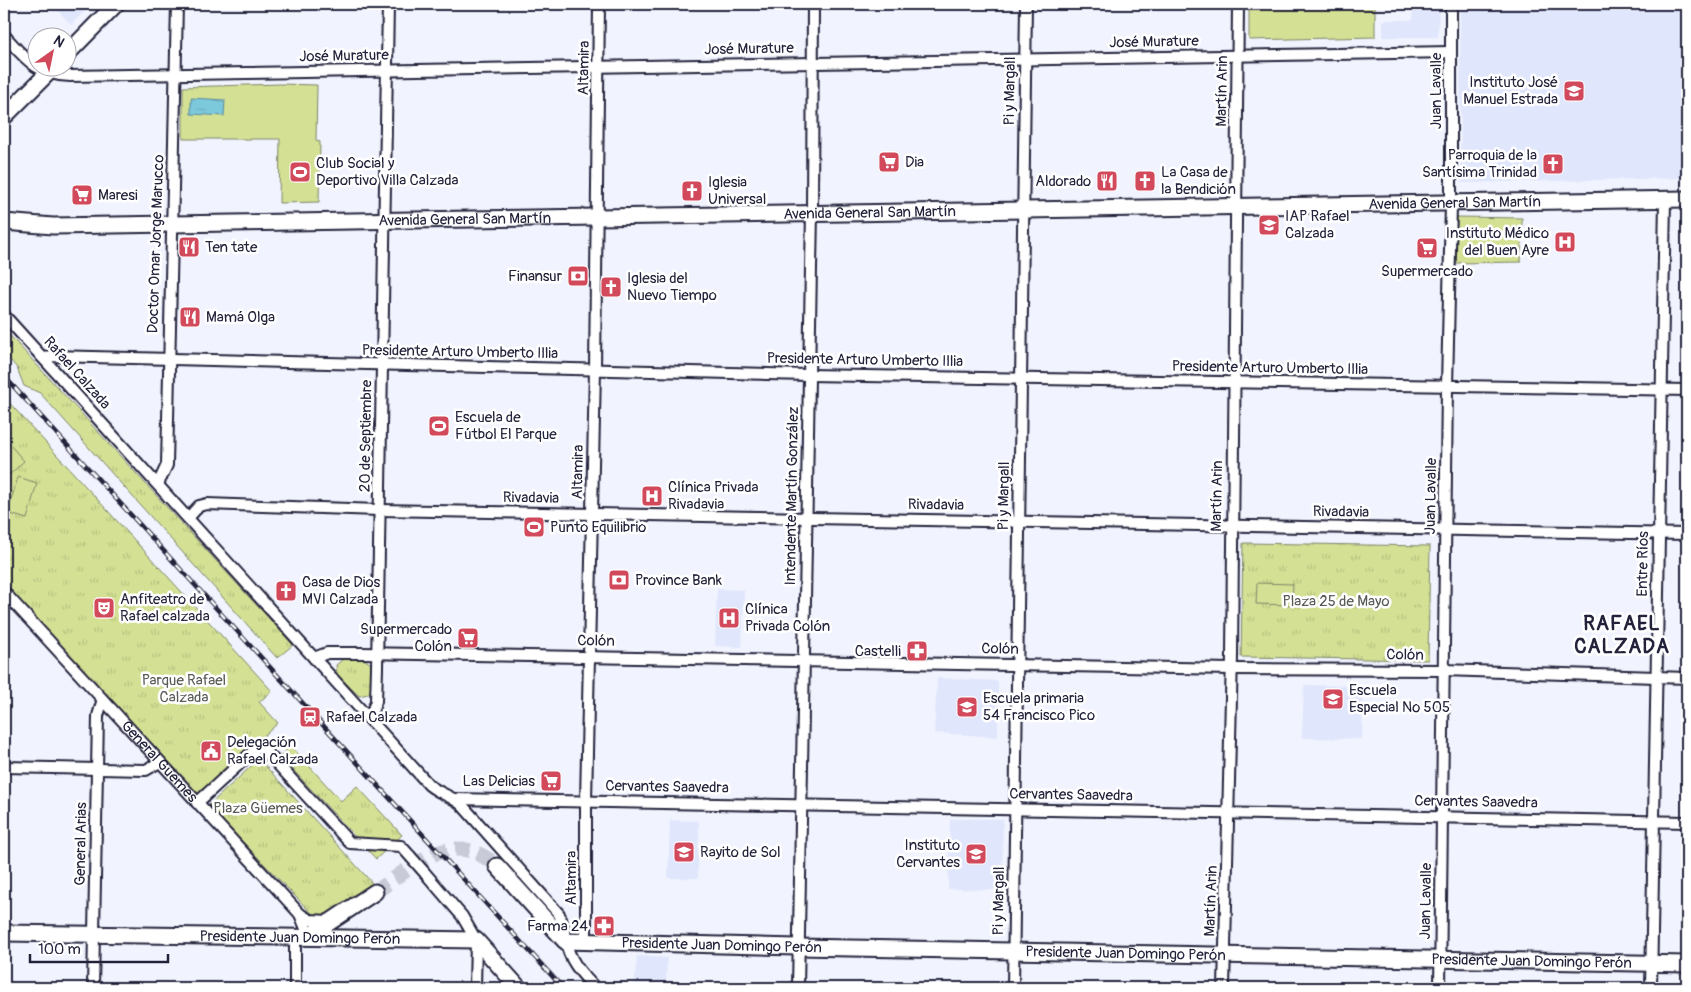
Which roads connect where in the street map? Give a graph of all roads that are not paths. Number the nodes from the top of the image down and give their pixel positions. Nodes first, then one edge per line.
1 (116, 4) edge
2 (177, 4) edge
3 (388, 4) edge
4 (599, 4) edge
5 (813, 4) edge
6 (1026, 4) edge
7 (1238, 4) edge
8 (1451, 4) edge
9 (4, 35) edge
10 (78, 43) edge
11 (1451, 52) junction
12 (1238, 55) junction
13 (1025, 60) junction
14 (28, 62) edge
15 (812, 63) junction
16 (598, 67) junction
17 (387, 70) junction
18 (176, 74) junction
19 (78, 76) edge
20 (42, 78) edge
21 (4, 117) edge
22 (1687, 199) edge
23 (1665, 200) junction
24 (1451, 204) junction
25 (1236, 206) junction
26 (1023, 209) junction
27 (812, 212) junction
28 (597, 217) junction
29 (384, 221) junction
30 (4, 222) edge
31 (173, 224) junction
32 (53, 226) junction
33 (4, 231) edge
34 (4, 315) edge
35 (42, 357) junction
36 (168, 360) junction
37 (382, 365) junction
38 (595, 370) junction
39 (808, 375) junction
40 (1021, 377) junction
41 (1234, 383) junction
42 (1447, 387) junction
43 (1661, 390) junction
44 (1687, 390) edge
45 (158, 484) junction
46 (379, 510) junction
47 (592, 514) junction
48 (189, 518) junction
49 (807, 518) junction
50 (1019, 522) junction
51 (1232, 525) junction
52 (1446, 529) junction
53 (1659, 534) junction
54 (1687, 534) edge
55 (5, 596) edge
56 (378, 653) junction
57 (589, 656) junction
58 (314, 658) junction
59 (805, 660) junction
60 (1018, 664) junction
61 (1232, 669) junction
62 (1444, 670) junction
63 (1657, 677) junction
64 (1687, 678) edge
65 (102, 702) junction
66 (370, 718) junction
67 (158, 763) junction
68 (4, 767) edge
69 (97, 769) junction
70 (455, 799) junction
71 (586, 801) junction
72 (197, 803) junction
73 (800, 805) junction
74 (1016, 809) junction
75 (1229, 813) junction
76 (1442, 816) junction
77 (1654, 821) junction
78 (1687, 822) edge
79 (497, 866) tunnel mouth
80 (375, 892) tunnel mouth
81 (300, 914) junction
82 (331, 921) junction
83 (4, 933) edge
84 (94, 934) junction
85 (302, 936) junction
86 (476, 940) junction
87 (566, 941) junction
88 (586, 942) junction
89 (798, 947) junction
90 (1013, 952) junction
91 (1225, 955) junction
92 (1440, 958) junction
93 (1652, 963) junction
94 (1687, 964) edge
95 (93, 988) edge
96 (294, 988) edge
97 (476, 988) edge
98 (519, 988) edge
99 (595, 988) edge
100 (798, 988) edge
101 (1013, 988) edge
102 (1224, 988) edge
103 (1440, 988) edge
104 (1651, 988) edge

1 - 10 main road
2 - 18 street, Doctor Omar Jorge Marucco
3 - 17 street, 20 de Septiembre
4 - 16 street, Altamira
5 - 15 street, Intendente Martín González
6 - 13 street, Pi y Margall
7 - 12 street, Martín Arin
8 - 11 street, Juan Lavalle
9 - 14 street
11 - 12 street, José Murature
11 - 24 street, Juan Lavalle
12 - 13 street, José Murature
12 - 25 street, Martín Arin
13 - 15 street, José Murature
13 - 26 street, Pi y Margall
15 - 16 street, José Murature
15 - 27 street, Intendente Martín González
16 - 17 street, José Murature
16 - 28 street, Altamira
17 - 18 street, José Murature
17 - 29 street, 20 de Septiembre
18 - 19 street, José Murature
18 - 31 street, Doctor Omar Jorge Marucco
20 - 21 main road
22 - 23 main road, Avenida General San Martín
23 - 24 main road, Avenida General San Martín
23 - 43 street, Entre Ríos
24 - 25 main road, Avenida General San Martín
24 - 42 street, Juan Lavalle
25 - 26 main road, Avenida General San Martín
25 - 41 street, Martín Arin
26 - 27 main road, Avenida General San Martín
26 - 40 street, Pi y Margall
27 - 28 main road, Avenida General San Martín
27 - 39 street, Intendente Martín González
28 - 29 main road, Avenida General San Martín
28 - 38 street, Altamira
29 - 31 main road, Avenida General San Martín
29 - 37 street, 20 de Septiembre
30 - 32 main road, Avenida General San Martín
31 - 32 main road, Avenida General San Martín
31 - 36 street, Doctor Omar Jorge Marucco
32 - 33 main road, Avenida General San Martín
34 - 35 street, Rafael Calzada
35 - 36 street, Presidente Arturo Umberto Illia
35 - 45 street, Rafael Calzada
36 - 37 street, Presidente Arturo Umberto Illia
36 - 45 street, Doctor Omar Jorge Marucco
37 - 38 street, Presidente Arturo Umberto Illia
37 - 46 street, 20 de Septiembre
38 - 39 street, Presidente Arturo Umberto Illia
38 - 47 street, Altamira
39 - 40 street, Presidente Arturo Umberto Illia
39 - 49 street, Intendente Martín González
40 - 41 street, Presidente Arturo Umberto Illia
40 - 50 street, Pi y Margall
41 - 42 street, Presidente Arturo Umberto Illia
41 - 51 street, Martín Arin
42 - 43 street, Presidente Arturo Umberto Illia
42 - 52 street, Juan Lavalle
43 - 44 street, Presidente Arturo Umberto Illia
43 - 53 street, Entre Ríos
45 - 48 street, Rafael Calzada
46 - 47 street, Rivadavia
46 - 48 street, Rivadavia
46 - 56 street, 20 de Septiembre
47 - 49 street, Rivadavia
47 - 57 street, Altamira
48 - 58 street, Rafael Calzada
49 - 50 street, Rivadavia
49 - 59 street, Intendente Martín González
50 - 51 street, Rivadavia
50 - 60 street, Pi y Margall
51 - 52 street, Rivadavia
51 - 61 street, Martín Arin
52 - 53 street, Rivadavia
52 - 62 street, Juan Lavalle
53 - 54 street, Rivadavia
53 - 63 street, Entre Ríos
55 - 65 street, General Güemes
56 - 57 street, Colón
56 - 58 street, Colón
56 - 66 street, 20 de Septiembre
57 - 59 street, Colón
57 - 71 street, Altamira
58 - 66 street, Rafael Calzada
59 - 60 street, Colón
59 - 73 street, Intendente Martín González
60 - 61 street, Colón
60 - 74 street, Pi y Margall
61 - 62 street, Colón
61 - 75 street, Martín Arin
62 - 63 street, Colón
62 - 76 street, Juan Lavalle
63 - 64 street, Colón
63 - 77 street, Entre Ríos
65 - 67 street, General Güemes
65 - 69 street, General Arias
66 - 70 street, Rafael Calzada
67 - 69 street
67 - 72 street, General Güemes
68 - 69 street
69 - 84 street, General Arias
70 - 71 street, Cervantes Saavedra
70 - 87 street, Rafael Calzada
71 - 73 street, Cervantes Saavedra
71 - 88 street, Altamira
72 - 81 street, General Güemes
72 - 86 street, bridge
73 - 74 street, Cervantes Saavedra
73 - 89 street, Intendente Martín González
74 - 75 street, Cervantes Saavedra
74 - 90 street, Pi y Margall
75 - 76 street, Cervantes Saavedra
75 - 91 street, Martín Arin
76 - 77 street, Cervantes Saavedra
76 - 92 street, Juan Lavalle
77 - 78 street, Cervantes Saavedra
77 - 93 street, Entre Ríos
79 - 87 main road
80 - 82 main road
81 - 82 street
81 - 85 street, General Güemes
82 - 85 main road
83 - 84 main road, Presidente Juan Domingo Perón
84 - 85 main road, Presidente Juan Domingo Perón
84 - 95 street, General Arias
85 - 86 main road, Presidente Juan Domingo Perón
85 - 96 street
86 - 97 street
86 - 98 main road
87 - 88 main road, Presidente Juan Domingo Perón
87 - 99 street, Rafael Calzada
88 - 89 main road, Presidente Juan Domingo Perón
89 - 90 main road, Presidente Juan Domingo Perón
89 - 100 street, Intendente Martín González
90 - 91 main road, Presidente Juan Domingo Perón
90 - 101 street, Pi y Margall
91 - 92 main road, Presidente Juan Domingo Perón
91 - 102 street, Martín Arin
92 - 93 main road, Presidente Juan Domingo Perón
92 - 103 street, Juan Lavalle
93 - 94 main road, Presidente Juan Domingo Perón
93 - 104 street, Entre Ríos

